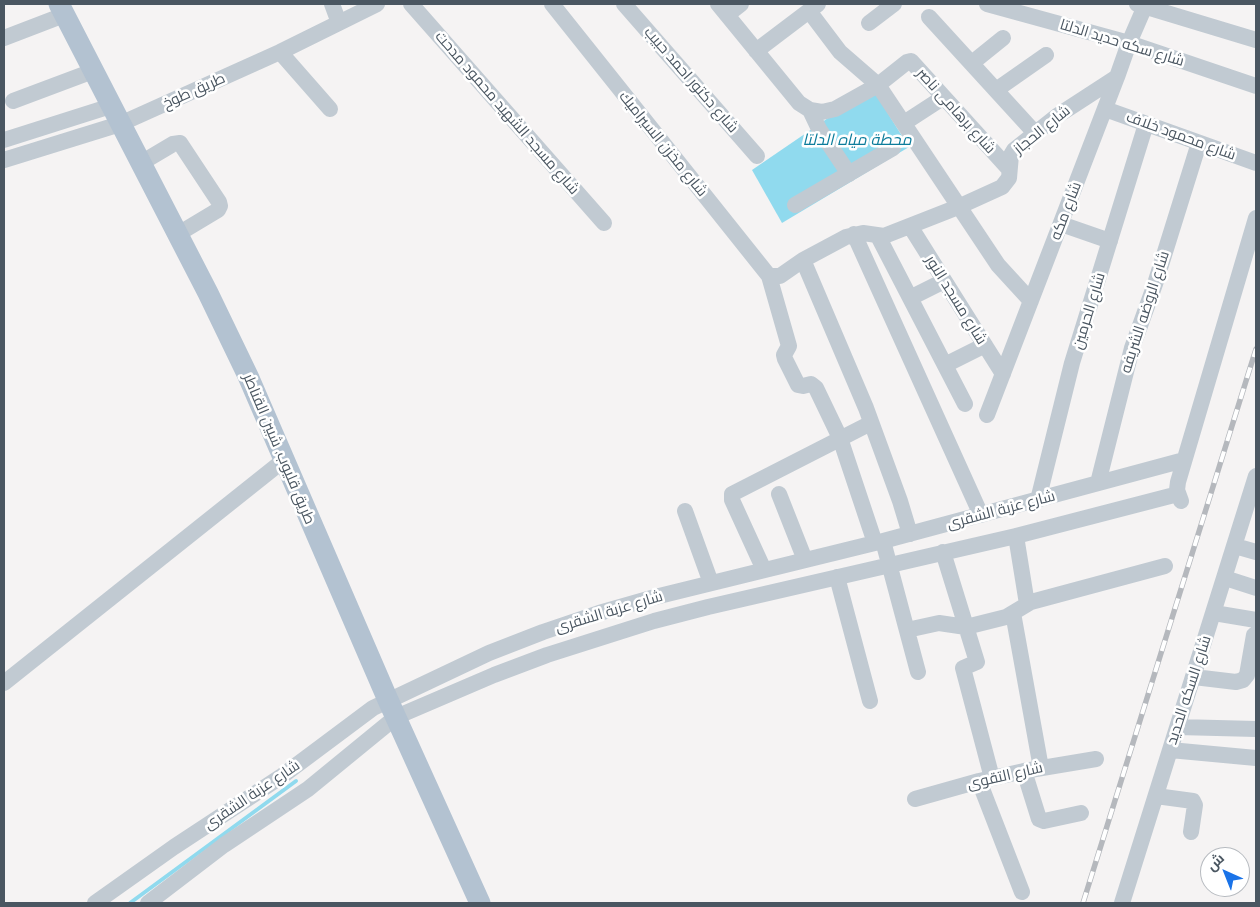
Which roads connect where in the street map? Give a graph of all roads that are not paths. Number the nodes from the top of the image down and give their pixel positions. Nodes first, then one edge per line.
1 (332, 4) edge
2 (377, 4) edge
3 (411, 4) edge
4 (552, 4) edge
5 (624, 4) edge
6 (741, 4) edge
7 (894, 4) edge
8 (987, 4) edge
9 (1178, 4) edge
10 (1141, 5) edge
11 (813, 7) edge
12 (62, 9) edge
13 (722, 9) edge
14 (929, 17) dead end
15 (1194, 21) junction
16 (339, 23) junction
17 (869, 23) dead end
18 (4, 38) edge
19 (1003, 38) dead end
20 (1256, 40) edge
21 (1129, 43) junction
22 (756, 51) junction
23 (280, 52) junction
24 (1046, 55) dead end
25 (972, 64) junction
26 (93, 70) junction
27 (1117, 77) junction
28 (878, 85) junction
29 (1256, 86) edge
30 (996, 90) junction
31 (944, 97) junction
32 (13, 101) dead end
33 (330, 109) dead end
34 (1105, 109) junction
35 (810, 110) junction
36 (116, 115) junction
37 (904, 123) junction
38 (1146, 124) junction
39 (1035, 132) junction
40 (4, 140) edge
41 (1199, 143) junction
42 (893, 148) dead end
43 (758, 156) dead end
44 (4, 160) edge
45 (141, 163) junction
46 (1256, 163) edge
47 (1009, 169) junction
48 (848, 174) junction
49 (795, 205) dead end
50 (958, 207) junction
51 (1256, 218) edge
52 (604, 223) dead end
53 (1061, 224) junction
54 (910, 226) junction
55 (178, 234) junction
56 (854, 234) junction
57 (878, 236) junction
58 (1110, 240) junction
59 (803, 260) junction
60 (774, 276) junction
61 (944, 281) junction
62 (910, 298) junction
63 (1031, 301) junction
64 (985, 345) junction
65 (945, 365) junction
66 (1003, 374) junction
67 (965, 404) dead end
68 (987, 416) dead end
69 (871, 422) junction
70 (840, 438) junction
71 (284, 460) junction
72 (1184, 460) junction
73 (1256, 476) edge
74 (1098, 483) junction
75 (779, 494) dead end
76 (1038, 500) junction
77 (685, 511) dead end
78 (1251, 514) edge
79 (981, 515) junction
80 (910, 534) junction
81 (1016, 536) junction
82 (879, 542) junction
83 (1235, 546) junction
84 (943, 552) junction
85 (1256, 552) edge
86 (805, 560) junction
87 (889, 565) junction
88 (1165, 566) dead end
89 (764, 570) junction
90 (837, 577) junction
91 (1225, 578) junction
92 (711, 583) junction
93 (1256, 588) edge
94 (1027, 604) junction
95 (1013, 613) junction
96 (1214, 613) junction
97 (966, 627) junction
98 (1255, 628) edge
99 (907, 630) junction
100 (918, 672) dead end
101 (1194, 676) junction
102 (4, 683) edge
103 (870, 701) dead end
104 (392, 708) junction
105 (1178, 727) junction
106 (1256, 729) edge
107 (1170, 750) junction
108 (1256, 758) edge
109 (1096, 759) dead end
110 (1040, 768) junction
111 (1024, 771) junction
112 (986, 779) junction
113 (1156, 796) junction
114 (914, 799) dead end
115 (1081, 813) dead end
116 (1191, 832) dead end
117 (1022, 892) dead end
118 (96, 903) edge
119 (148, 903) edge
120 (480, 903) edge
121 (1122, 903) edge

1 - 16 street
2 - 16 street, طريق طوخ
3 - 52 street, شارع مسجد الشهيد محمود مدحت
4 - 60 street, شارع مخزن السيراميك
5 - 43 street, شارع دكتور احمد حبيب
6 - 13 street
7 - 17 street
8 - 21 street, شارع سكه حديد الدلتا
9 - 15 street
10 - 15 street
10 - 21 street, شارع مكه
11 - 22 street
11 - 28 street
12 - 18 street
12 - 26 main road, طريق قليوب, شبين القناطر
13 - 22 street
14 - 25 street
15 - 20 street
16 - 23 street, طريق طوخ
19 - 25 street
21 - 27 street, شارع مكه
21 - 29 street, شارع سكه حديد الدلتا
22 - 35 street
23 - 33 street
23 - 36 street, طريق طوخ
24 - 30 street
25 - 30 street
26 - 32 street
26 - 36 main road, طريق قليوب, شبين القناطر
27 - 34 street, شارع مكه
27 - 39 street, شارع الحجاز
28 - 31 street, شارع برهامى ناصر
28 - 35 street
28 - 37 street
30 - 39 street
31 - 37 street
31 - 47 street, شارع برهامى ناصر
34 - 38 street, شارع محمود خلاف
34 - 53 street, شارع مكه
35 - 48 street
36 - 40 street, طريق طوخ
36 - 44 street, طريق طوخ
36 - 45 main road, طريق قليوب, شبين القناطر
37 - 50 street
38 - 41 street, شارع محمود خلاف
38 - 58 street, شارع الحرمين
39 - 47 street, شارع الحجاز
41 - 46 street, شارع محمود خلاف
41 - 74 street, شارع الروضه الشريفه
42 - 48 street
45 - 55 main road, طريق قليوب, شبين القناطر
45 - 55 street
47 - 50 street, شارع الحجاز
48 - 49 street
50 - 54 street
50 - 63 street
51 - 72 street
53 - 58 street
53 - 63 street, شارع مكه
54 - 57 street
54 - 61 street, شارع مسجد النور
55 - 71 main road, طريق قليوب, شبين القناطر
56 - 57 street
56 - 59 street
56 - 79 street
57 - 62 street
58 - 76 street, شارع الحرمين
59 - 60 street
59 - 69 street
60 - 70 street
61 - 62 street
61 - 64 street, شارع مسجد النور
62 - 65 street
63 - 66 street, شارع مكه
64 - 65 street
64 - 66 street, شارع مسجد النور
65 - 67 street
66 - 68 street, شارع مكه
69 - 70 street
69 - 80 street
70 - 82 street
70 - 89 street
71 - 102 street
71 - 104 main road, طريق قليوب, شبين القناطر
72 - 74 street, شارع عزبة الشقرى
72 - 81 street, شارع عزبة الشقرى
73 - 78 street, شارع السكه الحديد
74 - 76 street, شارع عزبة الشقرى
75 - 86 street
76 - 79 street, شارع عزبة الشقرى
77 - 92 street
78 - 83 street, شارع السكه الحديد
79 - 80 street, شارع عزبة الشقرى
80 - 82 street, شارع عزبة الشقرى
81 - 84 street, شارع عزبة الشقرى
81 - 94 street
82 - 86 street, شارع عزبة الشقرى
82 - 87 street
83 - 85 street
83 - 91 street, شارع السكه الحديد
84 - 87 street, شارع عزبة الشقرى
84 - 97 street
86 - 89 street, شارع عزبة الشقرى
87 - 90 street, شارع عزبة الشقرى
87 - 99 street
88 - 94 street
89 - 92 street, شارع عزبة الشقرى
90 - 103 street
90 - 104 street, شارع عزبة الشقرى
91 - 93 street
91 - 96 street, شارع السكه الحديد
92 - 104 street, شارع عزبة الشقرى
94 - 95 street
95 - 97 street
95 - 110 street
96 - 98 street
96 - 101 street, شارع السكه الحديد
97 - 99 street
97 - 112 street
98 - 101 street
99 - 100 street
101 - 105 street, شارع السكه الحديد
104 - 118 street, شارع عزبة الشقرى
104 - 119 street, شارع عزبة الشقرى
104 - 120 main road, طريق قليوب, شبين القناطر
105 - 106 street
105 - 107 street, شارع السكه الحديد
107 - 108 street
107 - 113 street, شارع السكه الحديد
109 - 110 street, شارع التقوى
110 - 111 street, شارع التقوى
111 - 112 street, شارع التقوى
111 - 115 street
112 - 114 street, شارع التقوى
112 - 117 street
113 - 116 street
113 - 121 street, شارع السكه الحديد

